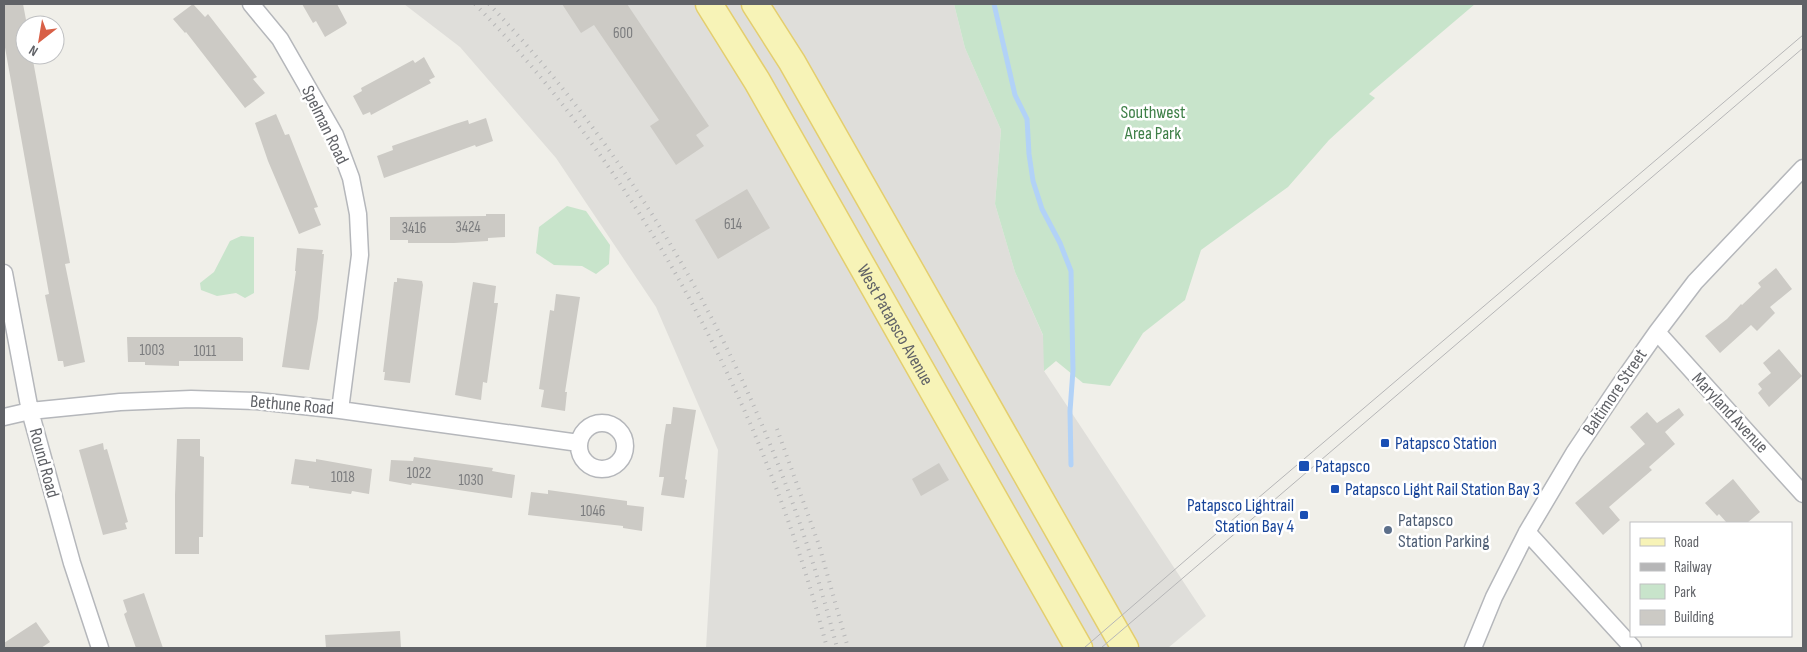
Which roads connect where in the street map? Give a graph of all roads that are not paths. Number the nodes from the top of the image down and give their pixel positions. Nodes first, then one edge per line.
1 (251, 4) edge
2 (709, 4) edge
3 (755, 4) edge
4 (1803, 168) edge
5 (4, 273) edge
6 (1657, 332) junction
7 (340, 410) junction
8 (30, 411) junction
9 (4, 417) edge
10 (578, 443) dead end
11 (1803, 494) edge
12 (1527, 532) junction
13 (100, 648) edge
14 (1079, 648) edge
15 (1125, 648) edge
16 (1473, 648) edge
17 (1633, 648) edge

1 - 7 street, Spelman Road
2 - 14 main road, West Patapsco Avenue
3 - 15 main road
4 - 6 street, Baltimore Street
5 - 8 street, Round Road
6 - 11 street, Maryland Avenue
6 - 12 street, Baltimore Street
7 - 8 street, Bethune Road
7 - 10 street, Bethune Road
8 - 9 street, Bethune Road
8 - 13 street, Round Road
12 - 16 street, Baltimore Street
12 - 17 street

